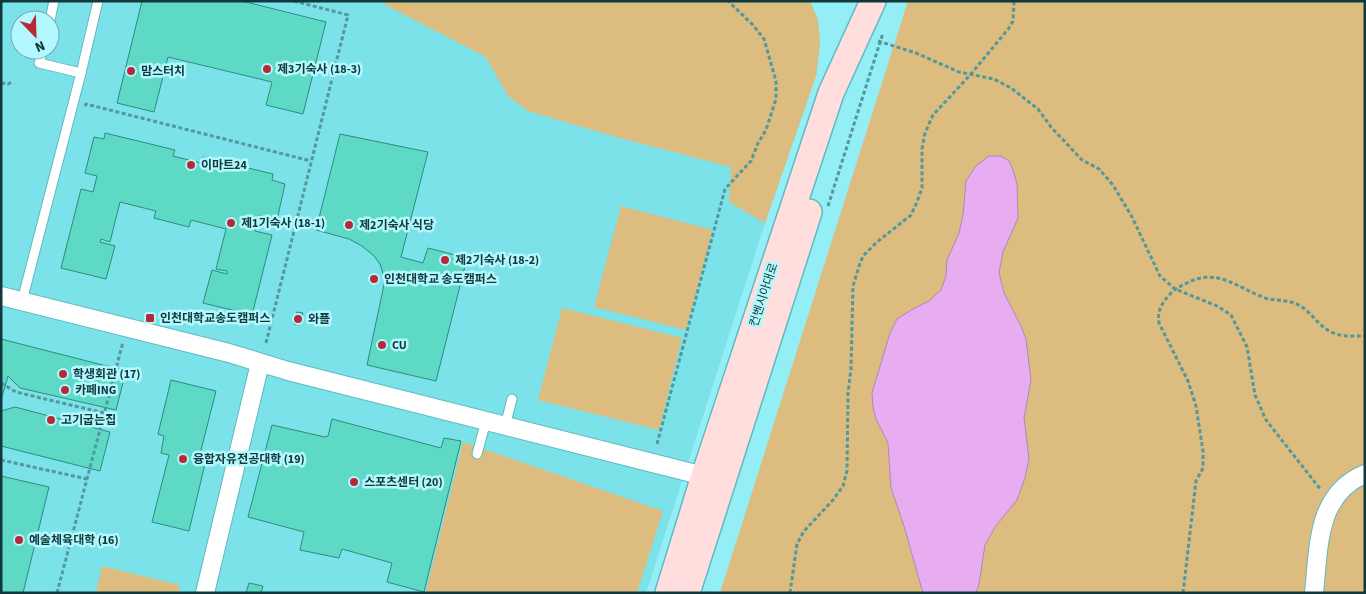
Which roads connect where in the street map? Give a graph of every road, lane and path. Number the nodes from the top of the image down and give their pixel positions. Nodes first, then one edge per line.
1 (98, 1) edge
2 (294, 1) edge
3 (728, 1) edge
4 (873, 1) edge
5 (1014, 1) edge
6 (867, 38) junction
7 (40, 60) edge
8 (81, 73) junction
9 (971, 74) junction
10 (12, 82) dead end
11 (1, 83) edge
12 (111, 111) dead end
13 (311, 161) junction
14 (1175, 289) junction
15 (10, 299) edge
16 (127, 327) junction
17 (1365, 336) edge
18 (266, 343) dead end
19 (260, 362) junction
20 (1, 383) edge
21 (512, 399) dead end
22 (104, 413) junction
23 (486, 421) junction
24 (505, 426) junction
25 (658, 444) dead end
26 (477, 454) dead end
27 (1, 460) edge
28 (1365, 474) edge
29 (704, 476) junction
30 (87, 479) junction
31 (1331, 502) junction
32 (57, 593) edge
33 (205, 593) edge
34 (668, 593) edge
35 (686, 593) edge
36 (790, 593) edge
37 (1183, 593) edge
38 (1314, 593) edge

1 - 8 lane
2 - 13 path
3 - 25 path
4 - 6 main road, 컨벤시아대로
4 - 29 main road, 컨벤시아대로
5 - 9 path
6 - 9 path
6 - 35 main road, 컨벤시아대로
7 - 8 lane
8 - 15 lane
9 - 14 path
9 - 36 path
10 - 11 path
12 - 13 path
13 - 18 path
14 - 17 path
14 - 31 path
14 - 37 path
15 - 16 street
16 - 19 street
16 - 22 path
19 - 23 street
19 - 33 street
20 - 22 path
21 - 24 lane
22 - 30 path
23 - 24 street
23 - 26 lane
24 - 29 street
27 - 30 path
28 - 31 street
29 - 34 main road, 컨벤시아대로
30 - 32 path
31 - 38 street

